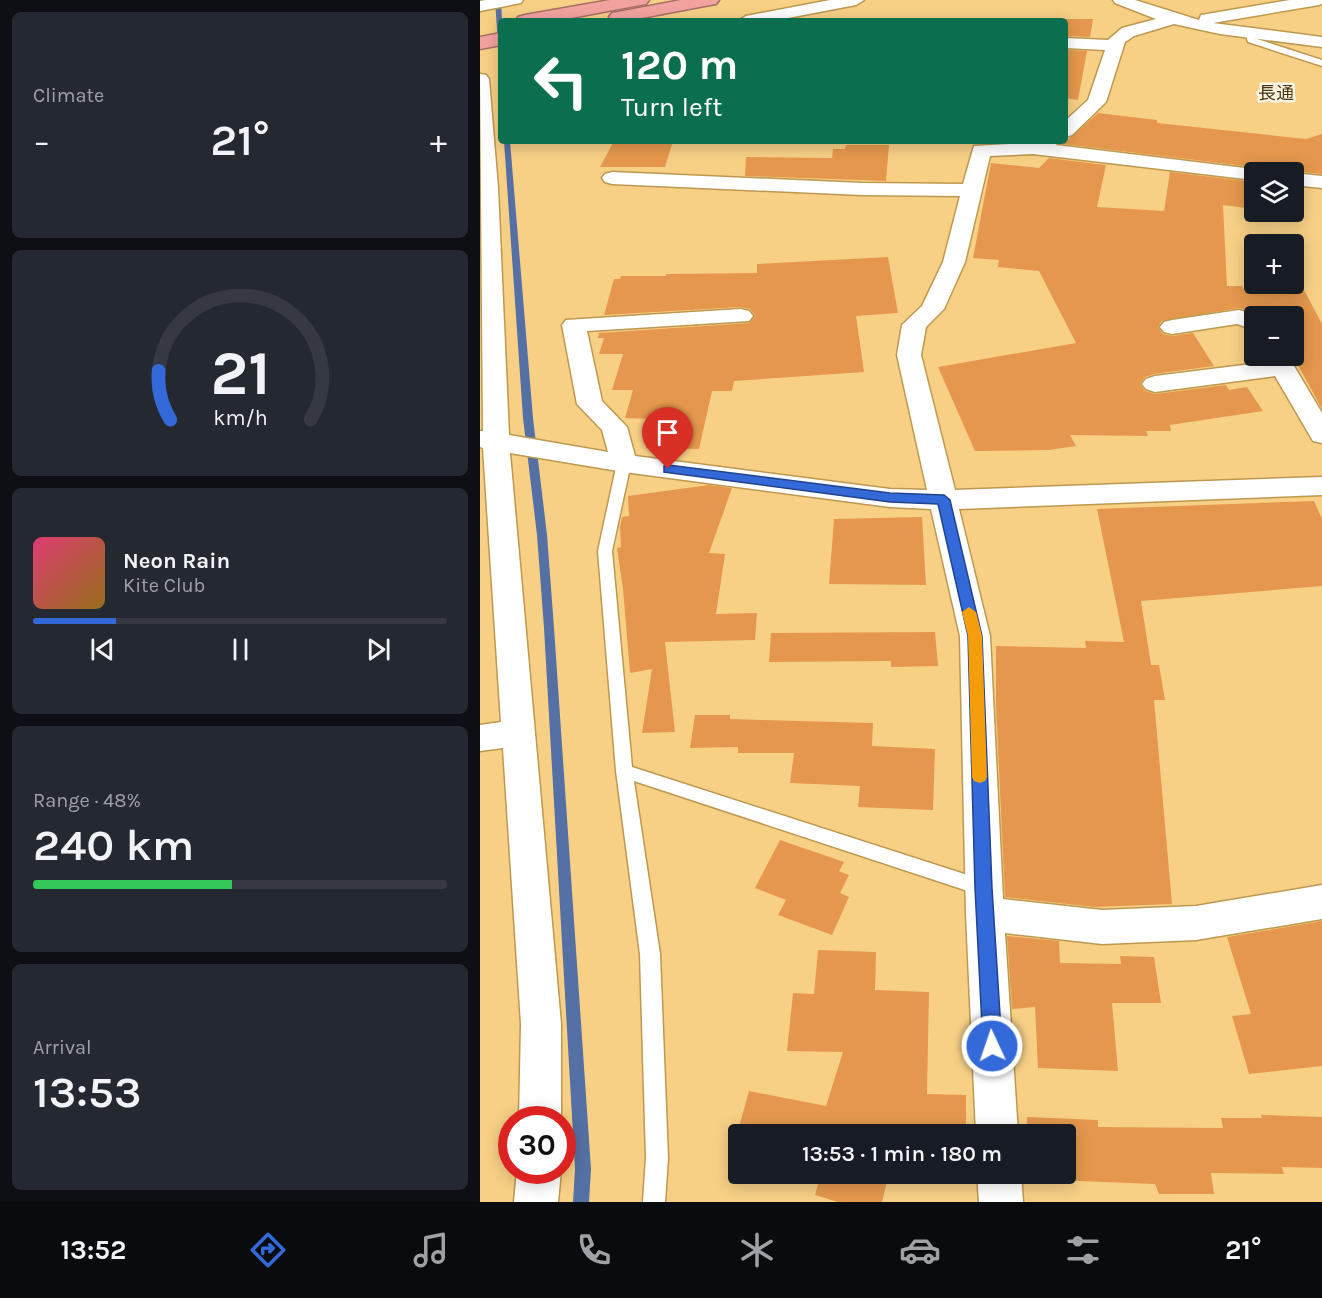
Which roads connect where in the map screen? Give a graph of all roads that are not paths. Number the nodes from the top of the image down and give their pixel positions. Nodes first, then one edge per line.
1 (515, 0) edge
2 (640, 0) edge
3 (710, 0) edge
4 (856, 0) edge
5 (1121, 0) edge
6 (1307, 1) edge
7 (480, 6) edge
8 (540, 18) edge
9 (614, 18) edge
10 (762, 18) edge
11 (1178, 21) junction
12 (498, 26) edge
13 (480, 29) edge
14 (1248, 34) junction
15 (498, 40) edge
16 (1322, 42) edge
17 (480, 43) edge
18 (1068, 43) edge
19 (1114, 45) junction
20 (1322, 63) edge
21 (484, 74) edge
22 (1068, 128) edge
23 (1041, 145) edge
24 (1244, 173) edge
25 (612, 178) dead end
26 (1304, 180) edge
27 (1322, 182) edge
28 (973, 190) junction
29 (486, 295) edge
30 (741, 316) dead end
31 (1244, 319) edge
32 (1172, 327) dead end
33 (1256, 366) edge
34 (1281, 366) edge
35 (1155, 384) dead end
36 (1322, 435) edge
37 (488, 440) edge
38 (624, 463) junction
39 (1322, 486) edge
40 (944, 500) junction
41 (519, 733) junction
42 (480, 738) edge
43 (624, 771) junction
44 (984, 901) junction
45 (1322, 902) edge
46 (540, 1106) edge
47 (996, 1124) edge
48 (537, 1184) edge
49 (1000, 1184) edge
50 (536, 1202) edge
51 (654, 1202) edge
52 (1001, 1202) edge

1 - 7 street
2 - 8 highway
3 - 9 highway
4 - 10 street
5 - 11 street
6 - 11 street
11 - 14 street
11 - 19 street
12 - 13 highway
14 - 16 street
14 - 20 lane
15 - 17 highway
18 - 19 street
19 - 22 street
21 - 29 street
23 - 24 street
23 - 28 street
25 - 28 street
26 - 27 street
28 - 40 street
29 - 37 street
30 - 38 street
31 - 32 street
33 - 35 street
34 - 36 street
37 - 38 street
37 - 41 street
38 - 40 street
38 - 43 lane
39 - 40 street
40 - 44 street
41 - 42 street
41 - 46 street
43 - 44 lane
43 - 51 lane
44 - 45 street
44 - 47 street
48 - 50 street
49 - 52 street

